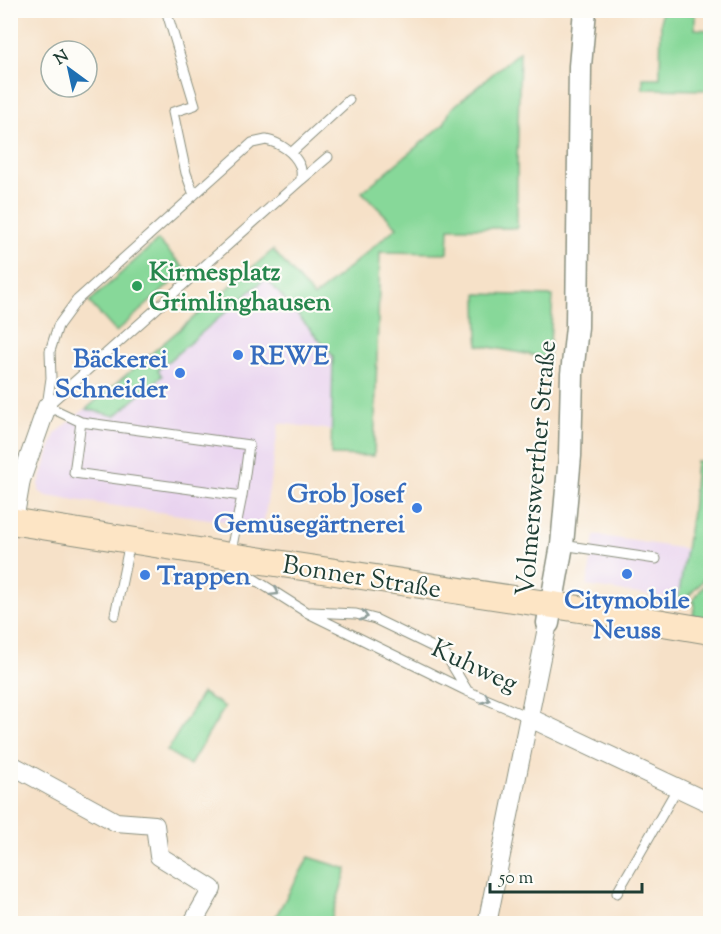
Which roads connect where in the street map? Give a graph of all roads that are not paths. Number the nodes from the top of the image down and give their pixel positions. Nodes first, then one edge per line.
1 (166, 10) edge
2 (585, 10) edge
3 (350, 100) dead end
4 (291, 153) junction
5 (328, 157) dead end
6 (301, 180) junction
7 (194, 195) junction
8 (47, 406) junction
9 (81, 422) junction
10 (16, 480) edge
11 (242, 496) junction
12 (12, 521) edge
13 (130, 540) junction
14 (562, 545) junction
15 (230, 556) junction
16 (656, 559) dead end
17 (306, 612) junction
18 (550, 614) junction
19 (115, 615) dead end
20 (711, 631) edge
21 (467, 691) junction
22 (528, 717) junction
23 (10, 764) edge
24 (678, 787) junction
25 (711, 803) edge
26 (617, 893) dead end
27 (192, 924) edge
28 (487, 924) edge

1 - 7 lane
2 - 14 street, Volmerswerther Straße
3 - 4 lane
4 - 6 lane
4 - 7 lane
5 - 6 lane
6 - 8 lane
7 - 8 lane
8 - 9 lane
8 - 10 street, Bonner Straße
9 - 11 lane
9 - 11 lane
10 - 12 street, Bonner Straße
11 - 15 lane
12 - 13 main road, Bonner Straße
13 - 15 main road, Bonner Straße
13 - 19 lane
14 - 16 lane
14 - 18 street, Volmerswerther Straße
15 -> 17 lane, Kuhweg
15 - 18 main road, Bonner Straße
17 - 21 lane, Kuhweg
17 -> 21 lane
18 - 20 main road, Bonner Straße
18 - 22 street, Volmerswerther Straße
21 -> 22 lane, Kuhweg
22 - 24 street, Kuhweg
22 - 28 street, Volmerswerther Straße
23 - 27 street
24 - 25 street, Kuhweg
24 - 26 lane

